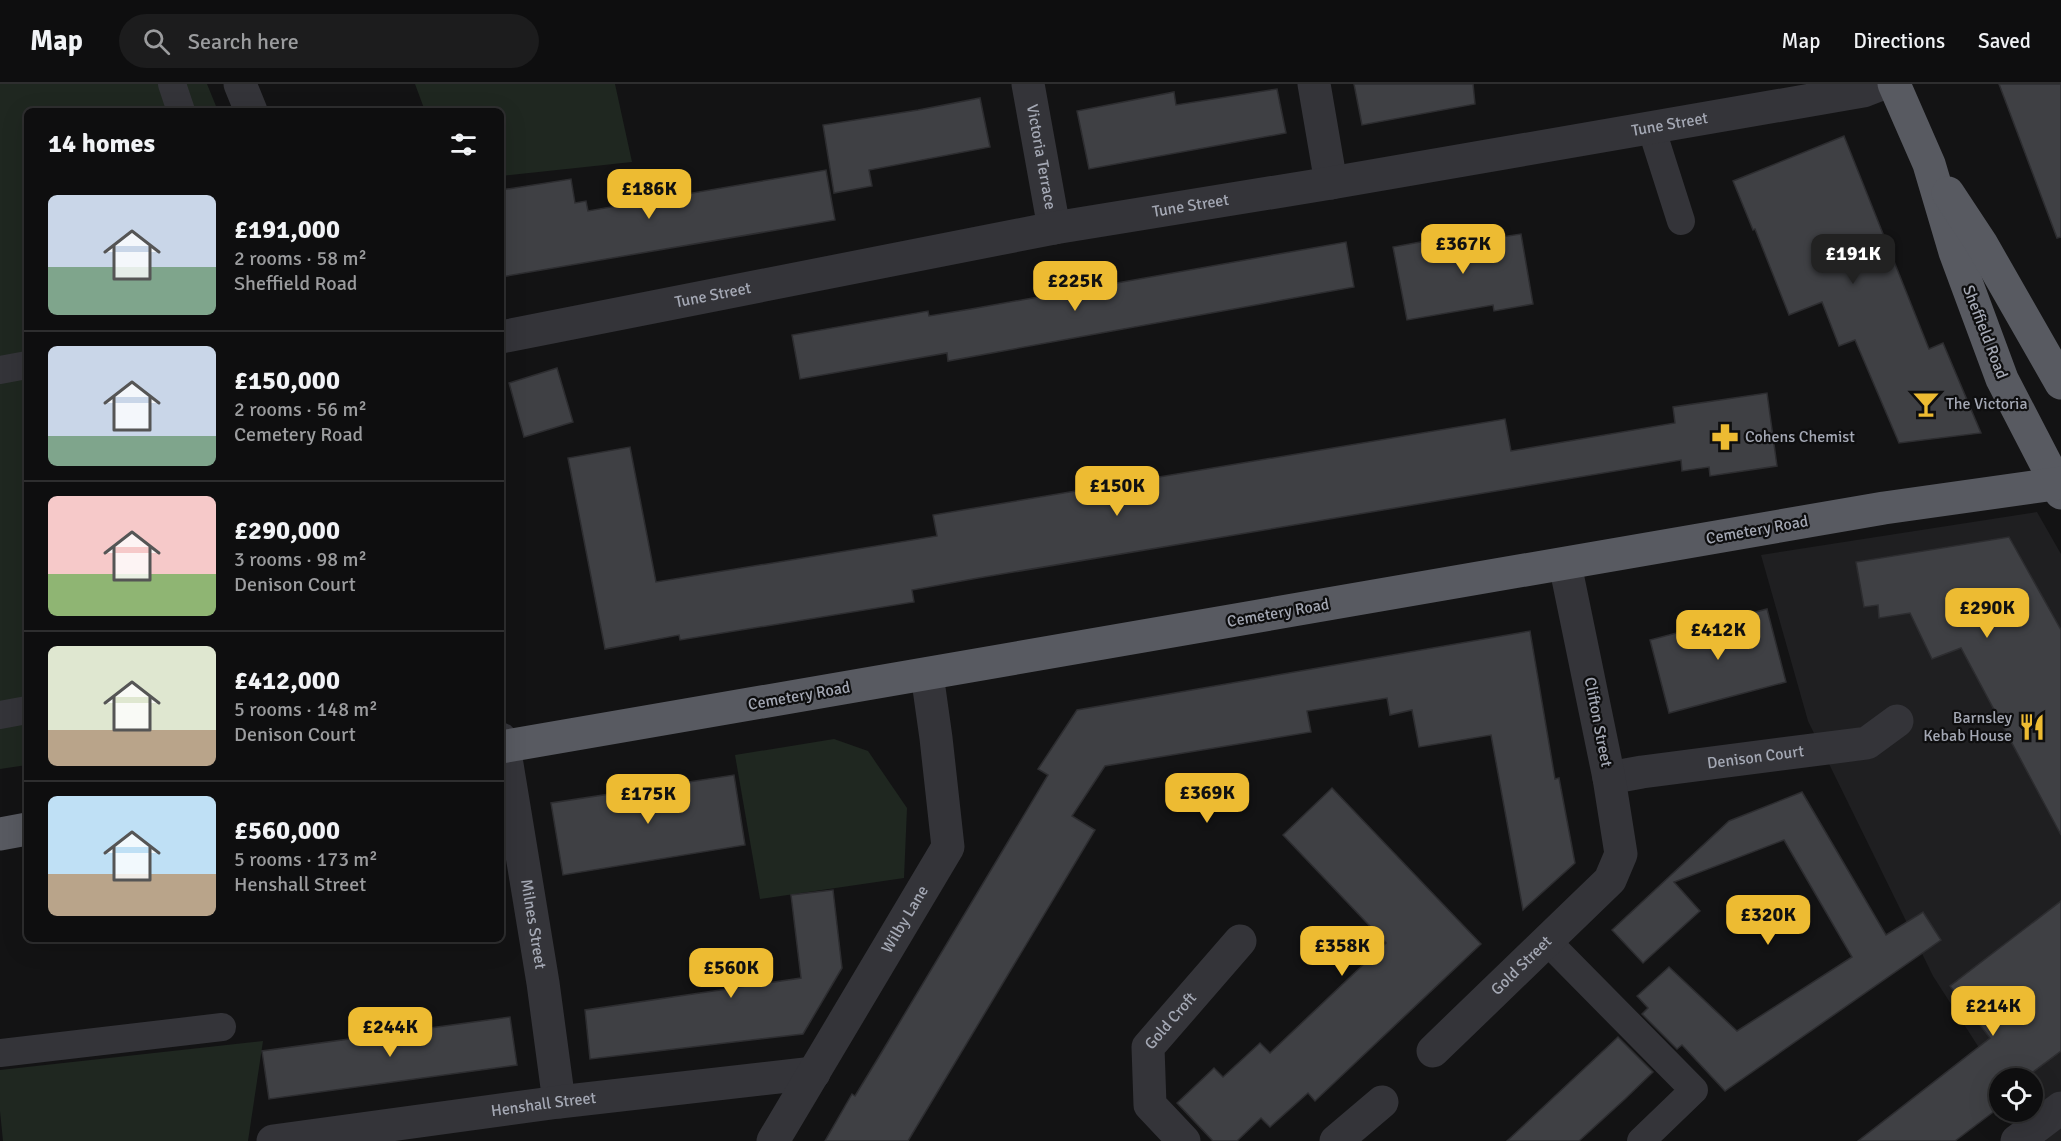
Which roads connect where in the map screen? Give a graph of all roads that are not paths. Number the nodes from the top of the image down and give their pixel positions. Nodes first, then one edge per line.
1 (172, 84) edge
2 (240, 84) edge
3 (1028, 84) edge
4 (1314, 84) edge
5 (1881, 84) edge
6 (1894, 84) edge
7 (180, 108) edge
8 (250, 108) edge
9 (1651, 128) junction
10 (1929, 164) junction
11 (1331, 183) junction
12 (1681, 220) dead end
13 (1054, 228) junction
14 (504, 337) edge
15 (24, 366) edge
16 (0, 370) edge
17 (2061, 383) edge
18 (2059, 487) edge
19 (1565, 564) junction
20 (927, 674) junction
21 (24, 711) edge
22 (0, 715) edge
23 (1897, 721) dead end
24 (504, 744) edge
25 (504, 756) edge
26 (1609, 778) junction
27 (24, 830) edge
28 (0, 834) edge
29 (1610, 880) joint
30 (1546, 940) junction
31 (1240, 941) dead end
32 (222, 1027) dead end
33 (1433, 1051) dead end
34 (0, 1053) edge
35 (814, 1073) junction
36 (559, 1102) junction
37 (1382, 1102) dead end
38 (2061, 1108) edge
39 (273, 1141) edge
40 (773, 1141) edge
41 (1184, 1141) edge
42 (1336, 1141) edge
43 (1641, 1141) edge
44 (2017, 1141) edge

1 - 7 lane
2 - 8 street
3 - 13 street, Victoria Terrace
4 - 11 street
5 - 9 street, Tune Street
6 - 10 highway, Sheffield Road
9 - 11 street, Tune Street
9 - 12 lane
10 - 17 highway, Sheffield Road
10 - 18 highway, Sheffield Road
11 - 13 street, Tune Street
13 - 14 street, Tune Street
15 - 16 lane
18 - 19 highway, Cemetery Road
19 - 20 highway, Cemetery Road
19 - 26 street, Clifton Street
20 - 24 highway, Cemetery Road
20 - 35 street, Wilby Lane
21 - 22 lane
23 - 26 street, Denison Court
25 - 36 street, Milnes Street
26 - 29 street, Clifton Street
27 - 28 highway
29 - 30 street, Gold Street
30 - 33 street, Gold Street
30 - 43 lane
31 - 41 street, Gold Croft
32 - 34 lane
35 - 36 street, Henshall Street
35 - 40 street, Wilby Lane
36 - 39 street, Henshall Street
37 - 42 street
38 - 44 street

